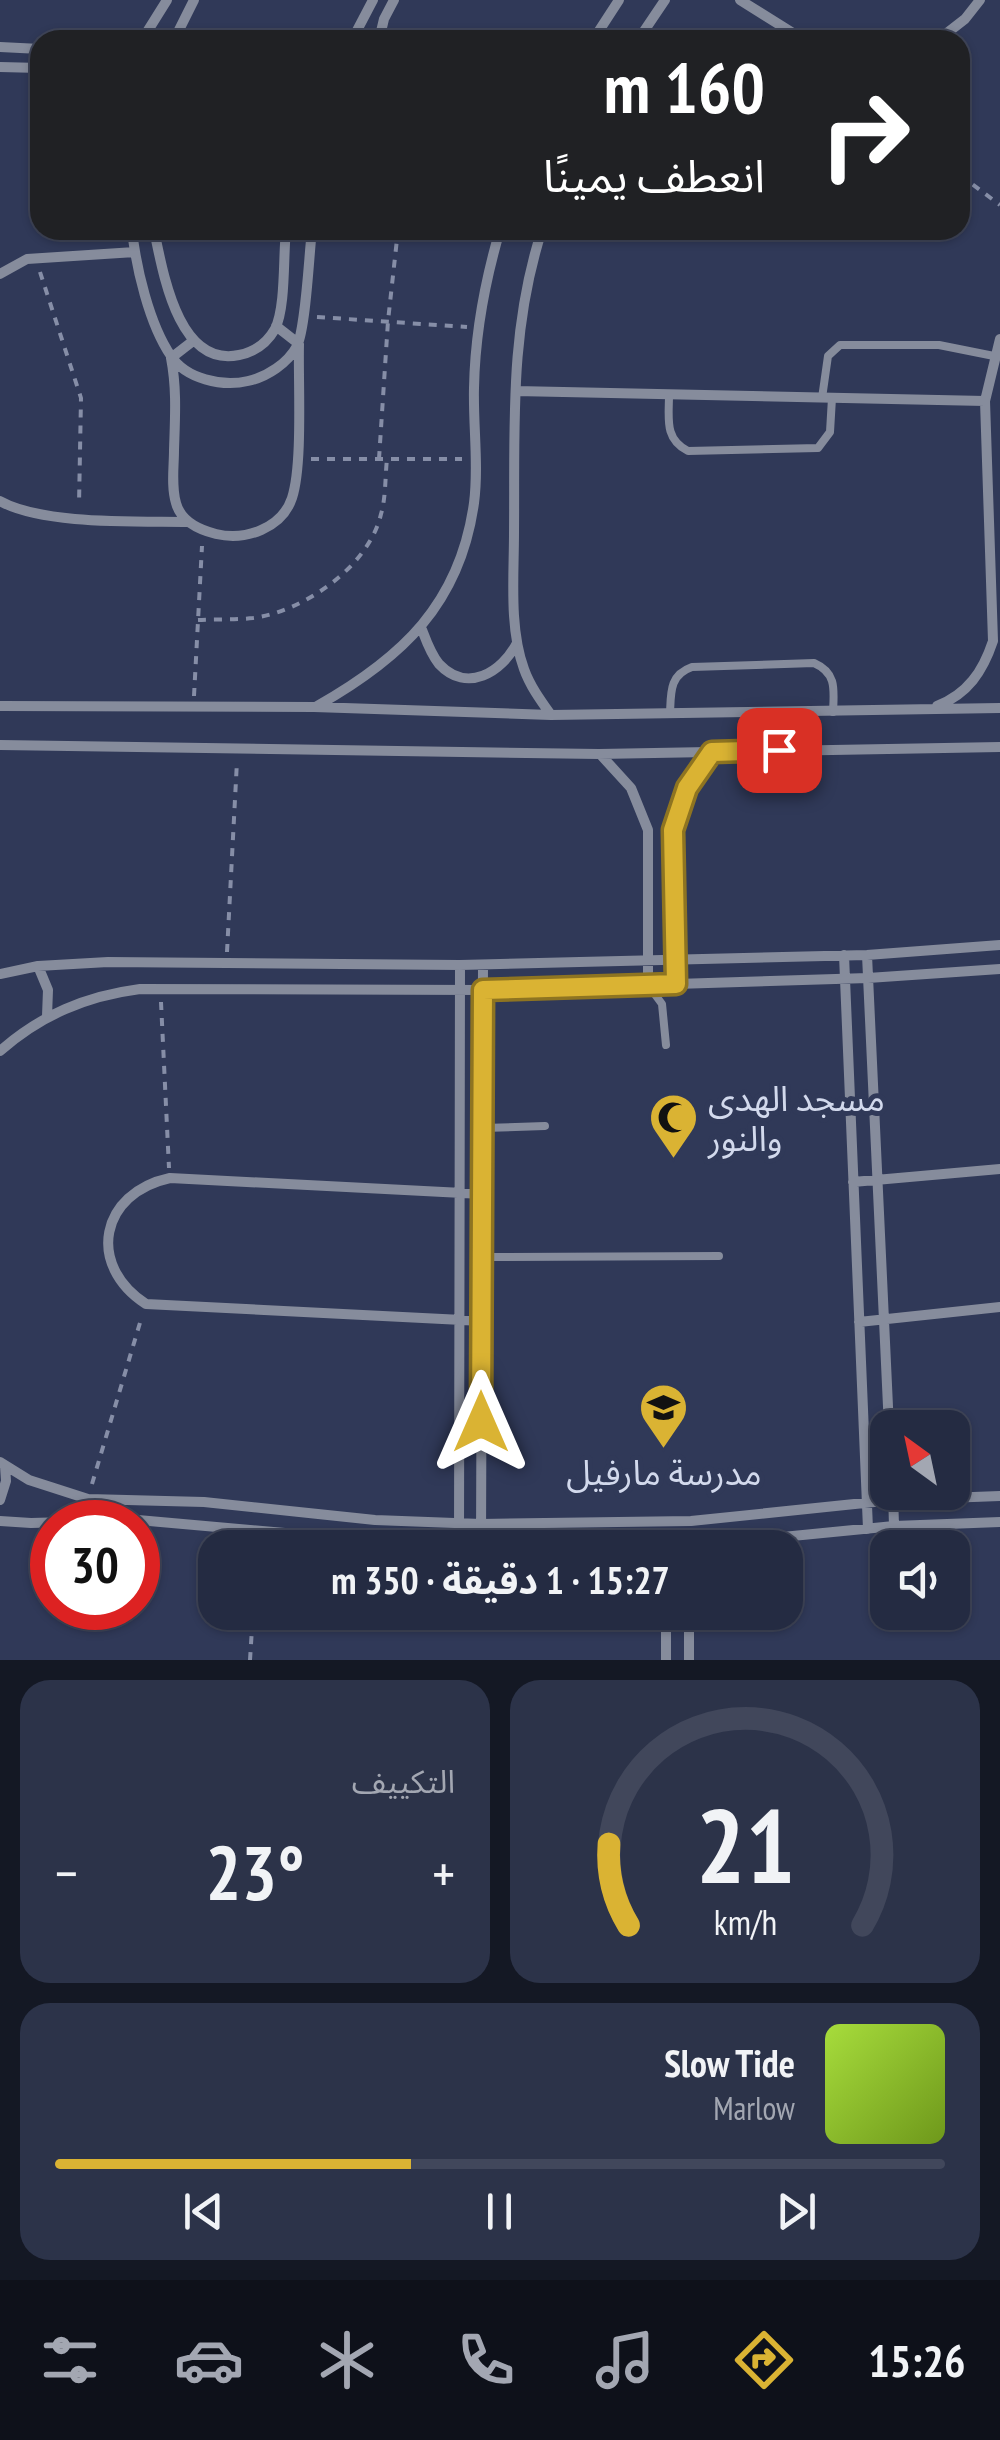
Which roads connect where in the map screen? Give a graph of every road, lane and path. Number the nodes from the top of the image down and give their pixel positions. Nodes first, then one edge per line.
1 (167, 0) edge
2 (194, 0) edge
3 (373, 0) edge
4 (394, 0) edge
5 (619, 0) edge
6 (664, 0) edge
7 (740, 0) edge
8 (980, 0) edge
9 (148, 30) edge
10 (179, 30) edge
11 (357, 30) edge
12 (381, 30) edge
13 (599, 30) edge
14 (644, 30) edge
15 (788, 30) edge
16 (951, 30) edge
17 (0, 46) edge
18 (30, 48) edge
19 (0, 67) edge
20 (30, 68) edge
21 (970, 182) edge
22 (1000, 205) edge
23 (133, 240) edge
24 (157, 240) edge
25 (285, 240) edge
26 (311, 240) edge
27 (397, 240) edge
28 (498, 240) edge
29 (539, 240) edge
30 (135, 252) junction
31 (35, 258) junction
32 (0, 274) edge
33 (302, 316) junction
34 (388, 322) junction
35 (276, 326) junction
36 (478, 327) junction
37 (1000, 339) edge
38 (193, 342) junction
39 (298, 344) junction
40 (994, 356) junction
41 (172, 358) junction
42 (516, 391) junction
43 (669, 394) junction
44 (827, 398) junction
45 (985, 400) junction
46 (296, 459) junction
47 (380, 459) junction
48 (387, 459) junction
49 (474, 459) junction
50 (0, 501) edge
51 (80, 518) junction
52 (188, 522) junction
53 (203, 531) junction
54 (198, 620) junction
55 (422, 627) junction
56 (518, 643) junction
57 (996, 646) edge
58 (0, 706) edge
59 (193, 707) junction
60 (314, 707) junction
61 (1000, 708) edge
62 (926, 710) junction
63 (813, 712) junction
64 (833, 712) junction
65 (670, 714) junction
66 (551, 715) junction
67 (0, 745) edge
68 (237, 746) junction
69 (1000, 746) edge
70 (812, 750) junction
71 (712, 752) junction
72 (599, 754) junction
73 (1000, 945) edge
74 (868, 954) junction
75 (844, 955) junction
76 (649, 960) junction
77 (676, 960) junction
78 (227, 961) junction
79 (483, 965) junction
80 (38, 966) junction
81 (460, 966) junction
82 (1000, 969) edge
83 (0, 974) edge
84 (868, 978) junction
85 (845, 979) junction
86 (676, 984) junction
87 (648, 985) junction
88 (160, 988) junction
89 (483, 990) junction
90 (460, 991) junction
91 (662, 1004) junction
92 (47, 1016) junction
93 (666, 1045) dead end
94 (0, 1051) edge
95 (546, 1126) dead end
96 (482, 1128) junction
97 (1000, 1169) edge
98 (170, 1178) junction
99 (878, 1181) junction
100 (854, 1182) junction
101 (460, 1193) junction
102 (482, 1194) junction
103 (719, 1256) dead end
104 (482, 1257) junction
105 (146, 1304) junction
106 (1000, 1307) edge
107 (884, 1318) junction
108 (459, 1320) junction
109 (482, 1321) junction
110 (860, 1322) junction
111 (889, 1410) edge
112 (3, 1464) edge
113 (970, 1496) edge
114 (1000, 1496) edge
115 (88, 1498) junction
116 (0, 1500) edge
117 (870, 1503) edge
118 (867, 1504) junction
119 (893, 1510) edge
120 (0, 1521) edge
121 (691, 1521) junction
122 (459, 1522) junction
123 (665, 1522) junction
124 (1000, 1522) edge
125 (481, 1524) junction
126 (894, 1526) junction
127 (868, 1528) junction
128 (252, 1530) edge
129 (458, 1530) edge
130 (481, 1530) edge
131 (665, 1530) edge
132 (691, 1530) edge
133 (803, 1535) edge
134 (251, 1630) edge
135 (666, 1630) edge
136 (689, 1630) edge
137 (250, 1660) edge
138 (666, 1660) edge
139 (688, 1660) edge

1 - 9 street
2 - 10 street
3 - 11 street
4 - 12 street
5 - 13 street
6 - 14 street
7 - 15 street
8 - 16 street
17 - 18 street
19 - 20 street
21 - 22 path
23 - 30 street
24 - 38 street
25 - 35 street
26 - 33 street
27 - 34 path
28 - 36 street
29 - 42 street
30 - 31 street
30 - 41 street
31 - 32 street
31 - 51 path
33 - 34 path
33 - 39 street
34 - 36 path
34 - 47 path
35 - 38 street
35 - 39 street
36 - 49 street
37 - 40 street
38 - 41 street
39 - 41 street
39 - 46 street
40 - 44 lane
40 - 45 street
41 - 52 street
42 - 43 street
42 - 56 street
43 - 44 street
43 - 44 lane
44 - 45 street
45 - 57 street
46 - 47 path
46 - 53 street
47 - 48 path
48 - 49 path
48 - 54 path
49 - 55 street
50 - 51 street
51 - 52 street
52 - 53 street
53 - 54 path
54 - 59 path
55 - 56 street
55 - 60 street
56 - 66 street
57 - 62 street
58 - 59 street
59 - 60 street
60 - 66 street
61 - 62 street
62 - 64 street
63 - 64 street
63 - 65 street
63 - 70 street
64 - 65 lane
65 - 66 street
67 - 68 street
68 - 72 street
68 - 78 path
69 - 70 street
70 - 71 street
71 - 72 street
71 - 77 street
72 - 76 street
73 - 74 street
74 - 75 street
74 - 84 street
75 - 77 street
75 - 85 street
76 - 77 street
76 - 79 street
76 - 87 street
77 - 86 street
78 - 80 street
78 - 81 street
79 - 81 street
79 - 89 street
80 - 83 street
80 - 92 street
81 - 90 street
82 - 84 street
84 - 85 street
84 - 99 street
85 - 86 street
85 - 100 street
86 - 87 street
86 - 91 lane
87 - 89 street
87 - 91 lane
88 - 90 street
88 - 92 street
88 - 98 path
89 - 90 street
89 - 96 street
90 - 101 street
91 - 93 lane
92 - 94 street
95 - 96 lane
96 - 102 street
97 - 99 street
98 - 101 street
98 - 105 street
99 - 100 street
99 - 107 street
100 - 110 street
101 - 102 street
101 - 108 street
102 - 104 street
103 - 104 lane
104 - 109 street
105 - 108 street
105 - 115 path
106 - 107 street
107 - 110 street
107 - 111 street
108 - 109 street
108 - 122 street
109 - 125 street
110 - 118 street
112 - 115 street
112 - 116 street
113 - 114 street
115 - 122 street
117 - 118 street
118 - 121 street
118 - 127 street
119 - 126 street
120 - 128 street
121 - 123 street
121 - 132 street
122 - 125 street
122 - 129 street
123 - 125 street
123 - 131 street
124 - 126 street
125 - 130 street
126 - 127 street
127 - 133 street
134 - 137 path
135 - 138 street
136 - 139 street

